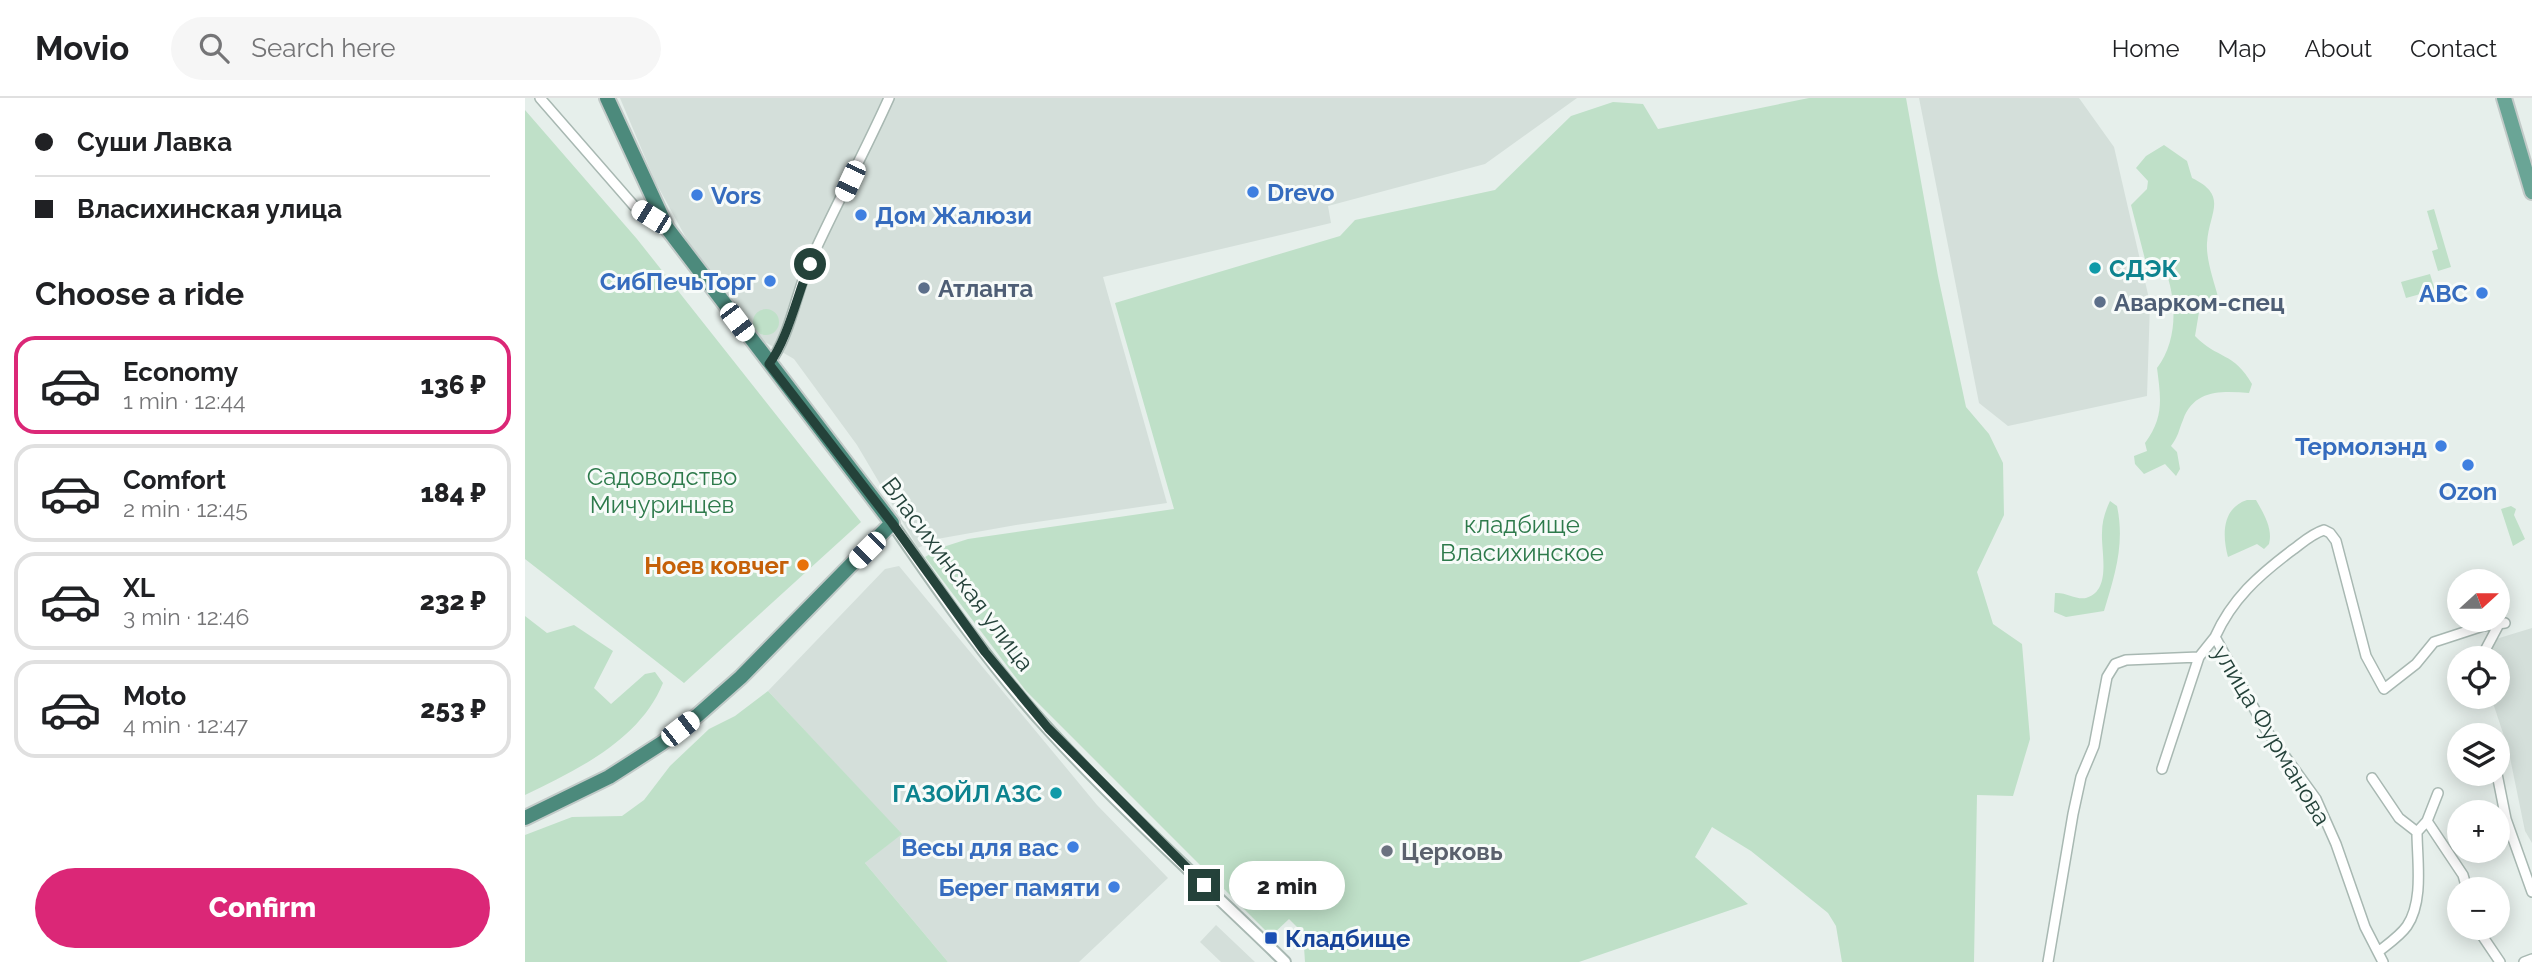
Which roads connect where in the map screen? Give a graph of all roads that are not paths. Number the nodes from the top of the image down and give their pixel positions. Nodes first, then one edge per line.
1 (540, 98) edge
2 (607, 98) edge
3 (889, 98) edge
4 (2504, 98) edge
5 (2532, 192) edge
6 (667, 228) junction
7 (769, 364) junction
8 (892, 523) junction
9 (2215, 637) junction
10 (2488, 646) edge
11 (2199, 657) junction
12 (2162, 769) dead end
13 (2372, 778) dead end
14 (2499, 786) edge
15 (2438, 793) dead end
16 (525, 818) edge
17 (2427, 821) junction
18 (2417, 832) junction
19 (2464, 877) edge
20 (2532, 892) edge
21 (2485, 940) edge
22 (2378, 952) junction
23 (2532, 959) edge
24 (1285, 962) edge
25 (2048, 962) edge
26 (2383, 962) edge
27 (2500, 962) edge
28 (2524, 962) edge

1 - 6 street
2 - 6 highway, Власихинская улица
3 - 7 street
4 - 5 main road
6 - 7 highway, Власихинская улица
7 - 8 highway, Власихинская улица
8 - 16 highway
8 - 24 street, Власихинская улица
9 - 10 street
9 - 11 street, улица Фурманова
9 - 22 street, улица Фурманова
11 - 12 street, улица Фурманова
11 - 25 street
13 - 18 street
14 - 20 street
15 - 17 street
17 - 18 street
17 - 19 street
18 - 22 street
21 - 27 street
22 - 26 street, улица Фурманова
23 - 28 street

